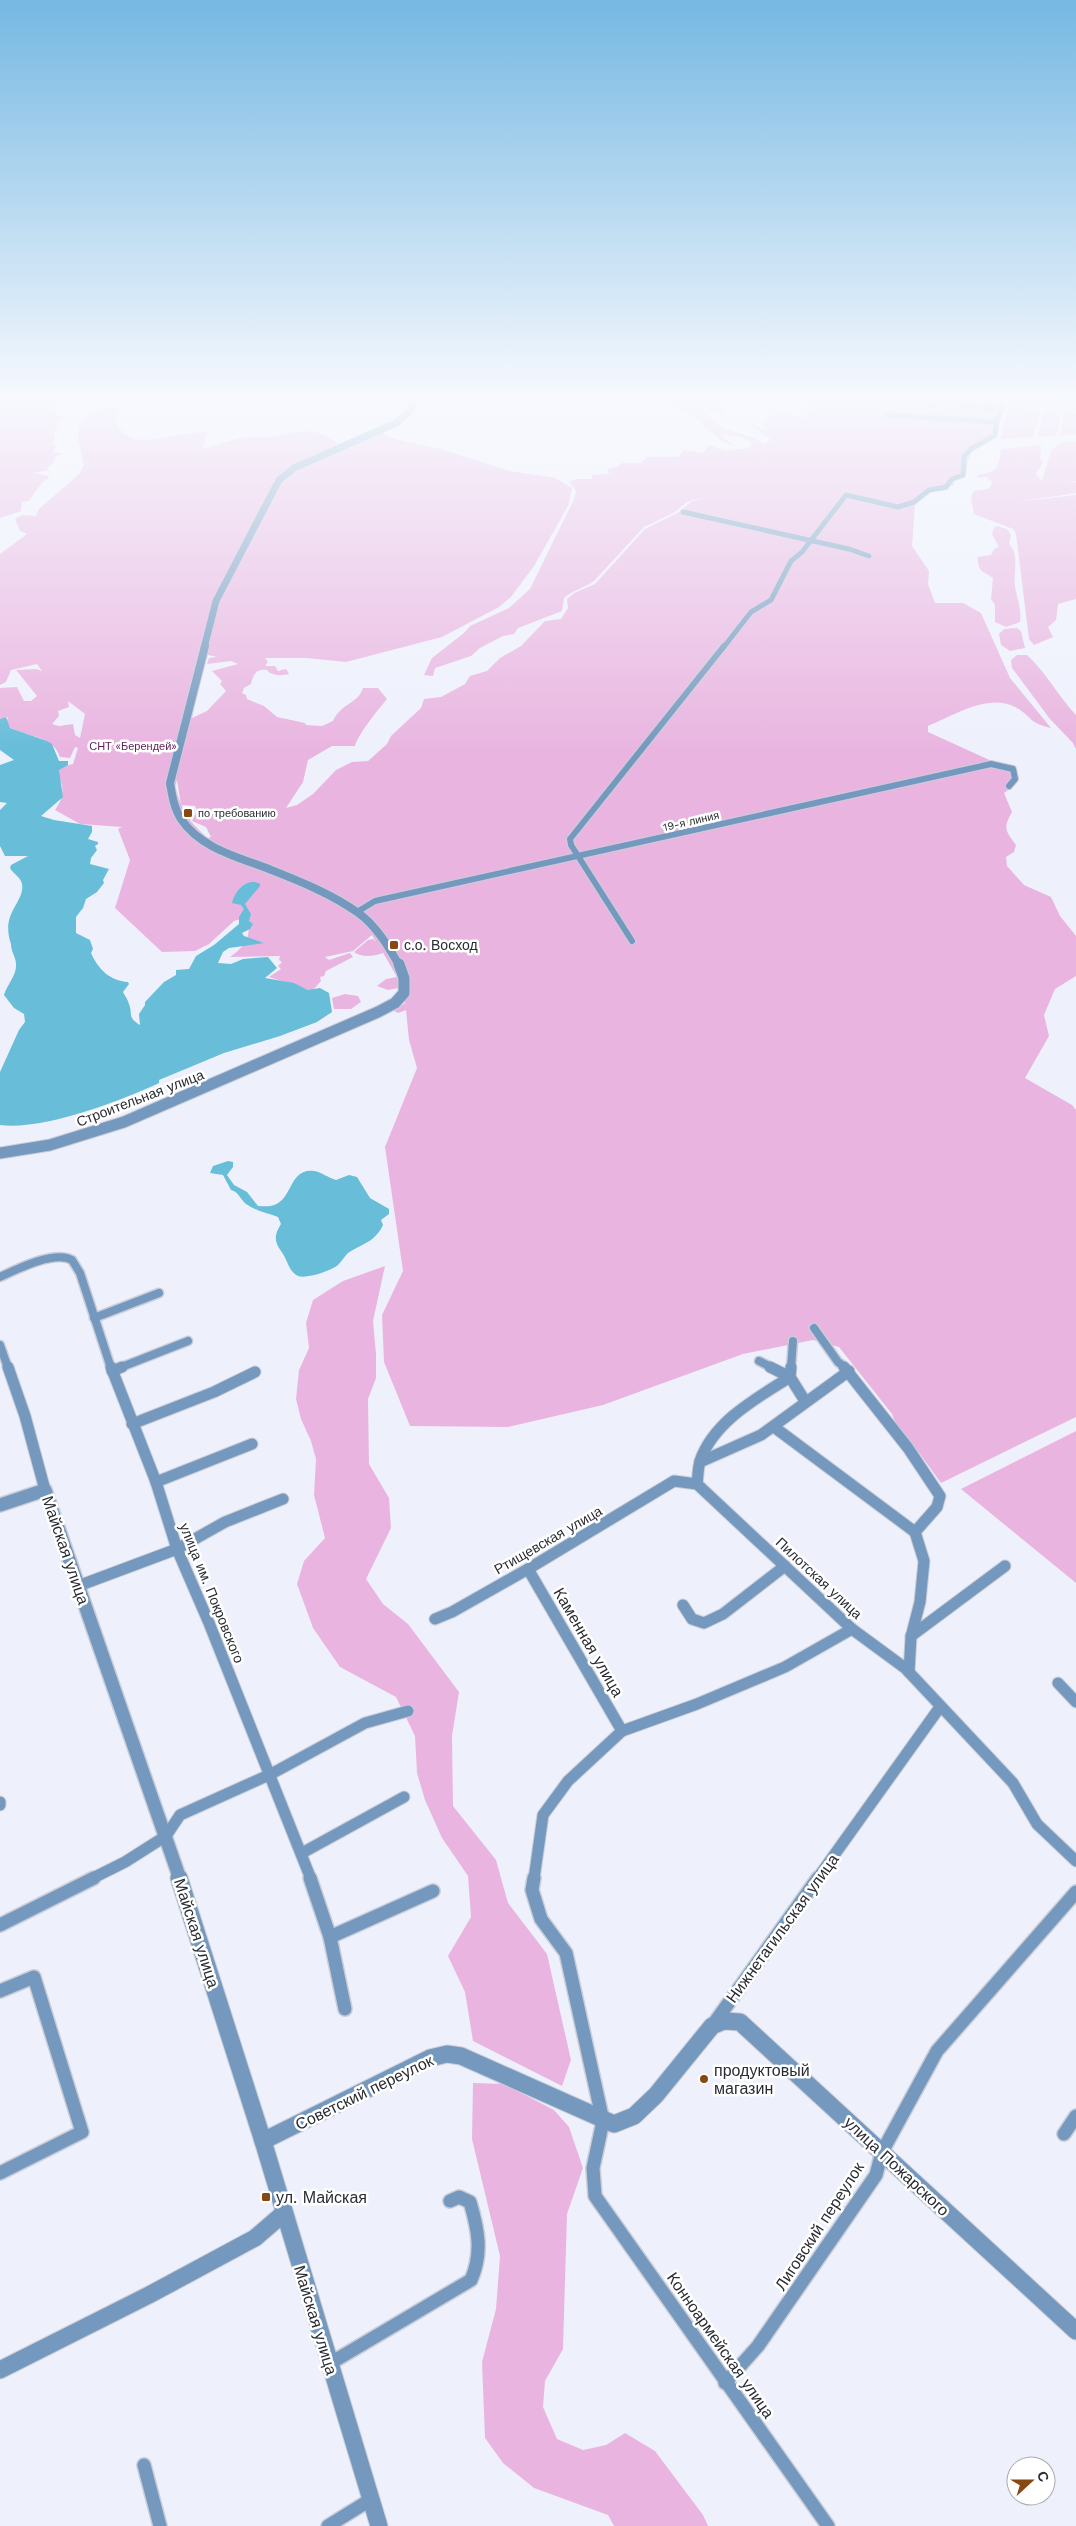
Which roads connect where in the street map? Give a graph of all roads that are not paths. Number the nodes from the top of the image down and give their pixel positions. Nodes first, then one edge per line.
1 (261, 515) edge
2 (696, 515) edge
3 (830, 515) edge
4 (810, 540) junction
5 (869, 556) dead end
6 (1009, 786) dead end
7 (579, 856) junction
8 (357, 912) junction
9 (632, 941) dead end
10 (0, 1153) edge
11 (0, 1277) edge
12 (159, 1293) dead end
13 (94, 1318) junction
14 (814, 1328) dead end
15 (188, 1341) dead end
16 (793, 1341) dead end
17 (0, 1345) edge
18 (759, 1361) dead end
19 (112, 1371) junction
20 (849, 1371) junction
21 (255, 1372) dead end
22 (790, 1377) junction
23 (805, 1401) junction
24 (132, 1424) junction
25 (774, 1427) junction
26 (252, 1444) dead end
27 (700, 1462) junction
28 (156, 1482) junction
29 (697, 1484) junction
30 (45, 1490) junction
31 (284, 1499) dead end
32 (0, 1505) edge
33 (915, 1532) junction
34 (177, 1549) junction
35 (785, 1566) junction
36 (1005, 1566) dead end
37 (528, 1569) junction
38 (78, 1586) junction
39 (683, 1604) dead end
40 (435, 1619) dead end
41 (852, 1629) junction
42 (911, 1637) junction
43 (909, 1672) junction
44 (1058, 1683) dead end
45 (1076, 1702) edge
46 (940, 1707) junction
47 (408, 1711) dead end
48 (622, 1731) junction
49 (272, 1773) junction
50 (404, 1797) dead end
51 (166, 1836) junction
52 (302, 1853) junction
53 (1076, 1861) edge
54 (433, 1891) dead end
55 (1076, 1892) edge
56 (0, 1925) edge
57 (330, 1937) junction
58 (0, 1991) edge
59 (345, 2009) dead end
60 (712, 2026) junction
61 (1076, 2116) edge
62 (603, 2120) junction
63 (1064, 2134) dead end
64 (263, 2141) junction
65 (882, 2152) junction
66 (0, 2173) edge
67 (591, 2181) joint
68 (450, 2201) dead end
69 (284, 2213) junction
70 (1076, 2331) edge
71 (329, 2364) junction
72 (0, 2370) edge
73 (725, 2383) junction
74 (144, 2465) dead end
75 (370, 2500) junction
76 (160, 2526) edge
77 (328, 2526) edge
78 (379, 2526) edge
79 (828, 2526) edge

1 - 8 street
2 - 4 street
3 - 4 street
4 - 5 street
4 - 7 street
6 - 7 street, 19-я линия
7 - 8 street, 19-я линия
7 - 9 street
8 - 10 street, Строительная улица
11 - 13 street, улица им. Покровского
12 - 13 street
13 - 19 street, улица им. Покровского
14 - 20 street
15 - 19 street
16 - 22 street
17 - 30 street, Майская улица
18 - 22 street
19 - 24 street, улица им. Покровского
20 - 23 street
20 - 33 street
21 - 24 street
22 - 23 street
22 - 27 street
23 - 25 street
24 - 28 street, улица им. Покровского
25 - 27 street
25 - 33 street
26 - 28 street
27 - 29 street
28 - 34 street, улица им. Покровского
29 - 35 street, Пилотская улица
29 - 37 street, Ртищевская улица
30 - 32 street
30 - 38 street, Майская улица
31 - 34 street
33 - 42 street
34 - 38 street
34 - 49 street, улица им. Покровского
35 - 39 street
35 - 41 street, Пилотская улица
36 - 42 street
37 - 40 street, Ртищевская улица
37 - 48 street, Каменная улица
38 - 51 street, Майская улица
41 - 43 street, Пилотская улица
41 - 48 street
42 - 43 street
43 - 46 street, Пилотская улица
44 - 45 street
46 - 53 street, Пилотская улица
46 - 60 street, Нижнетагильская улица
47 - 49 street
48 - 62 street
49 - 51 street
49 - 52 street, улица им. Покровского
50 - 52 street
51 - 56 street
51 - 64 street, Майская улица
52 - 57 street, улица им. Покровского
54 - 57 street
55 - 65 street, Лиговский переулок
57 - 59 street, улица им. Покровского
58 - 66 street
60 - 62 street, Нижнетагильская улица
60 - 65 street, улица Пожарского
61 - 63 street
62 - 64 street, Советский переулок
62 - 67 street
64 - 69 street, Майская улица
65 - 70 street, улица Пожарского
65 - 73 street, Лиговский переулок
67 - 73 street, Конноармейская улица
68 - 71 street
69 - 71 street, Майская улица
69 - 72 street
71 - 75 street, Майская улица
73 - 79 street, Конноармейская улица
74 - 76 street
75 - 77 street
75 - 78 street, Майская улица

